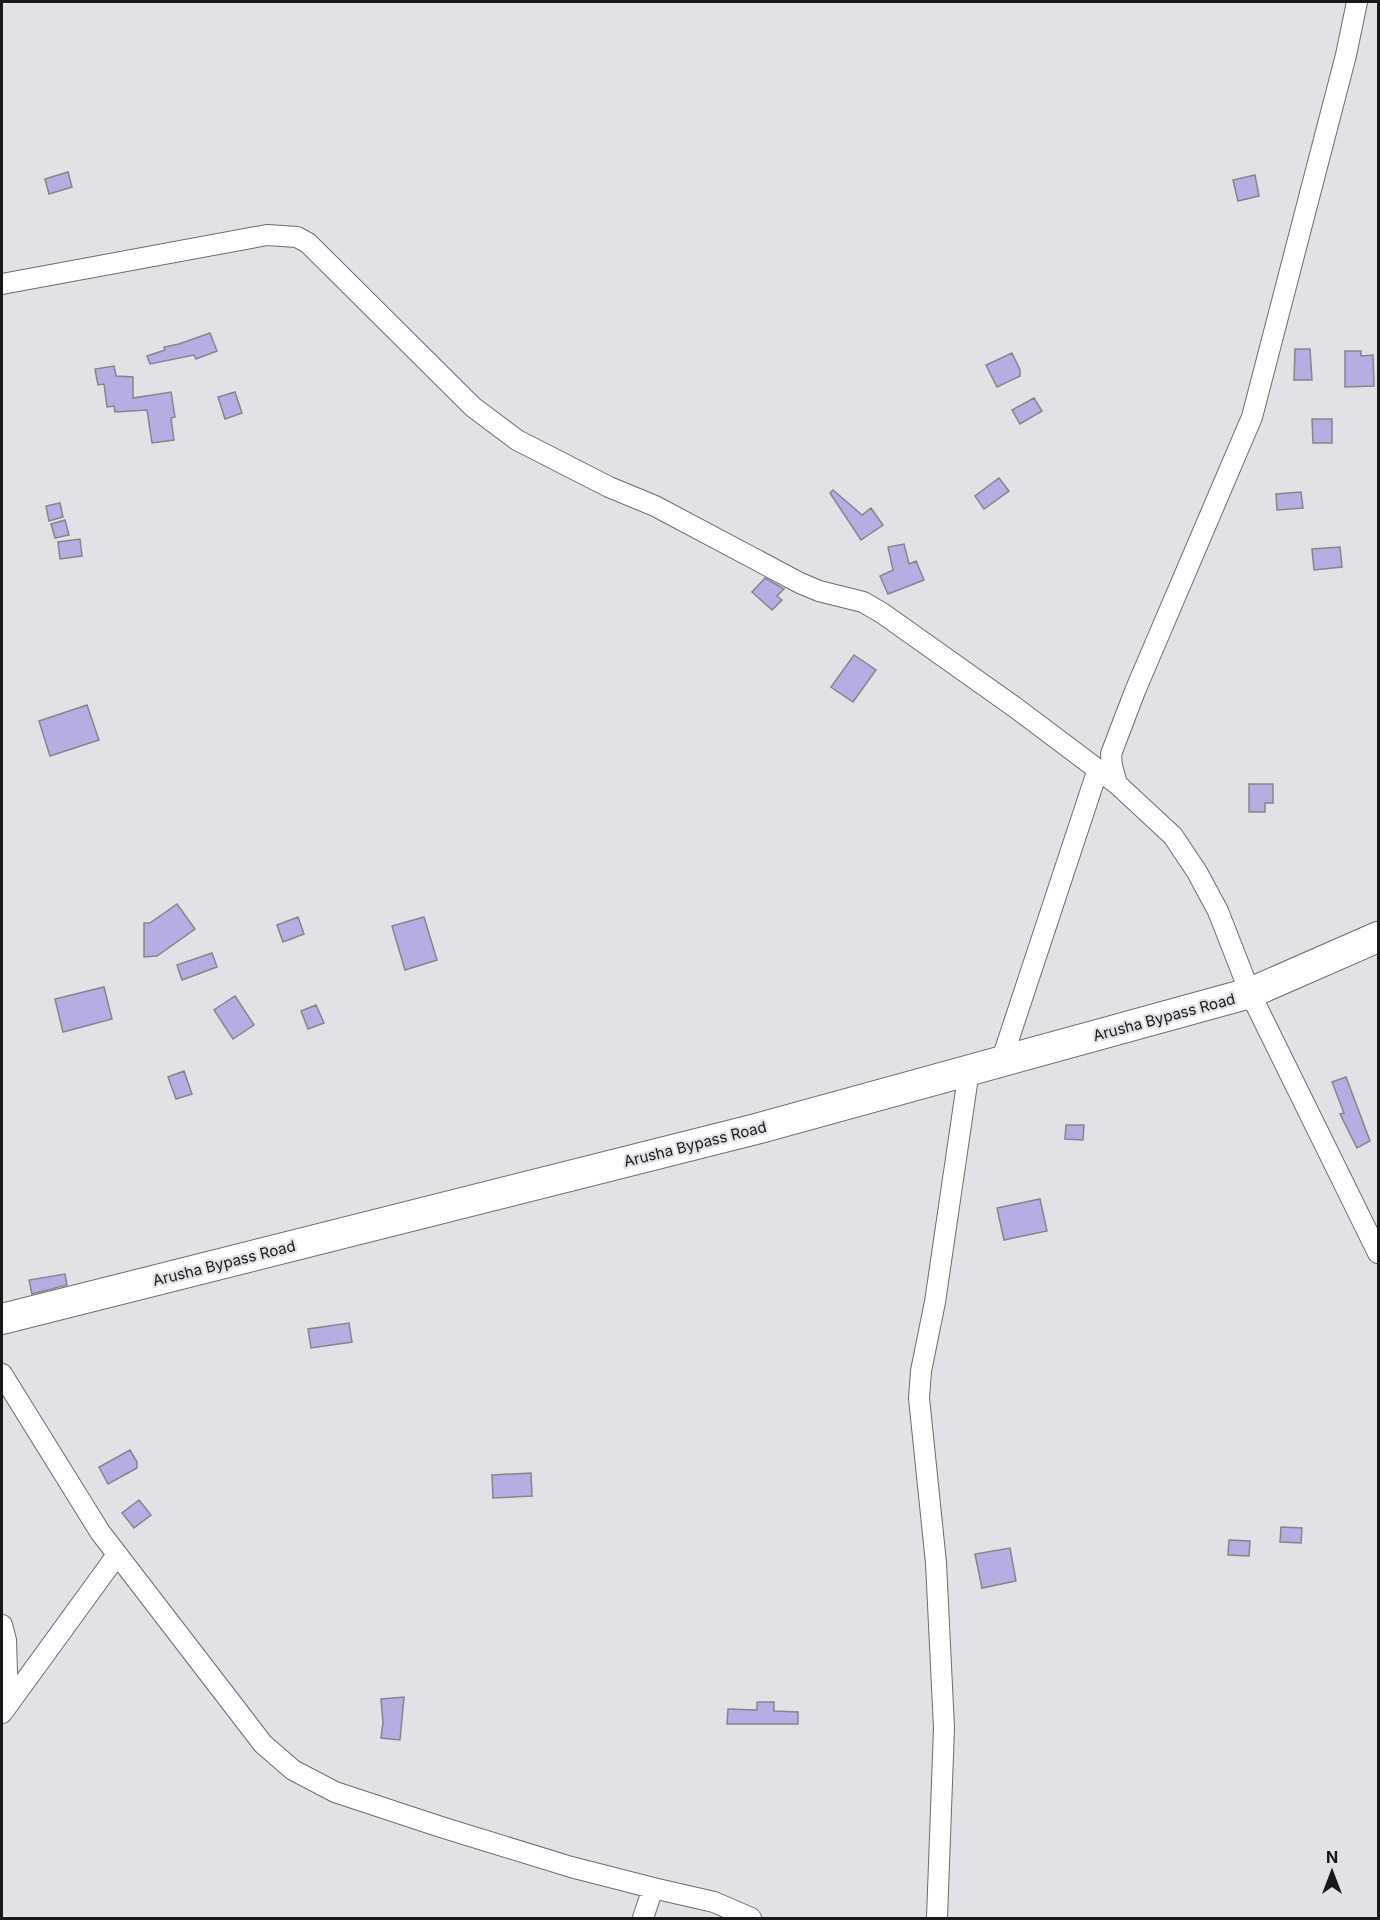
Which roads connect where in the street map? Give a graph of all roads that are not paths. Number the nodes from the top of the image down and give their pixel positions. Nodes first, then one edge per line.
1 (1357, 2) edge
2 (2, 285) edge
3 (1098, 769) junction
4 (1118, 784) junction
5 (1378, 937) edge
6 (1250, 993) junction
7 (1000, 1062) junction
8 (969, 1070) junction
9 (1378, 1253) edge
10 (2, 1319) edge
11 (2, 1374) edge
12 (117, 1555) junction
13 (2, 1625) edge
14 (5, 1708) edge
15 (653, 1888) junction
16 (643, 1918) edge
17 (751, 1918) edge
18 (937, 1918) edge

1 - 4 street
2 - 3 street
3 - 4 street
3 - 7 street
4 - 6 street
5 - 6 main road, Arusha Bypass Road
6 - 7 main road, Arusha Bypass Road
6 - 9 street
7 - 8 main road, Arusha Bypass Road
8 - 10 main road, Arusha Bypass Road
8 - 18 street
11 - 12 street
12 - 14 street
12 - 15 street
13 - 14 street
15 - 16 street
15 - 17 street

